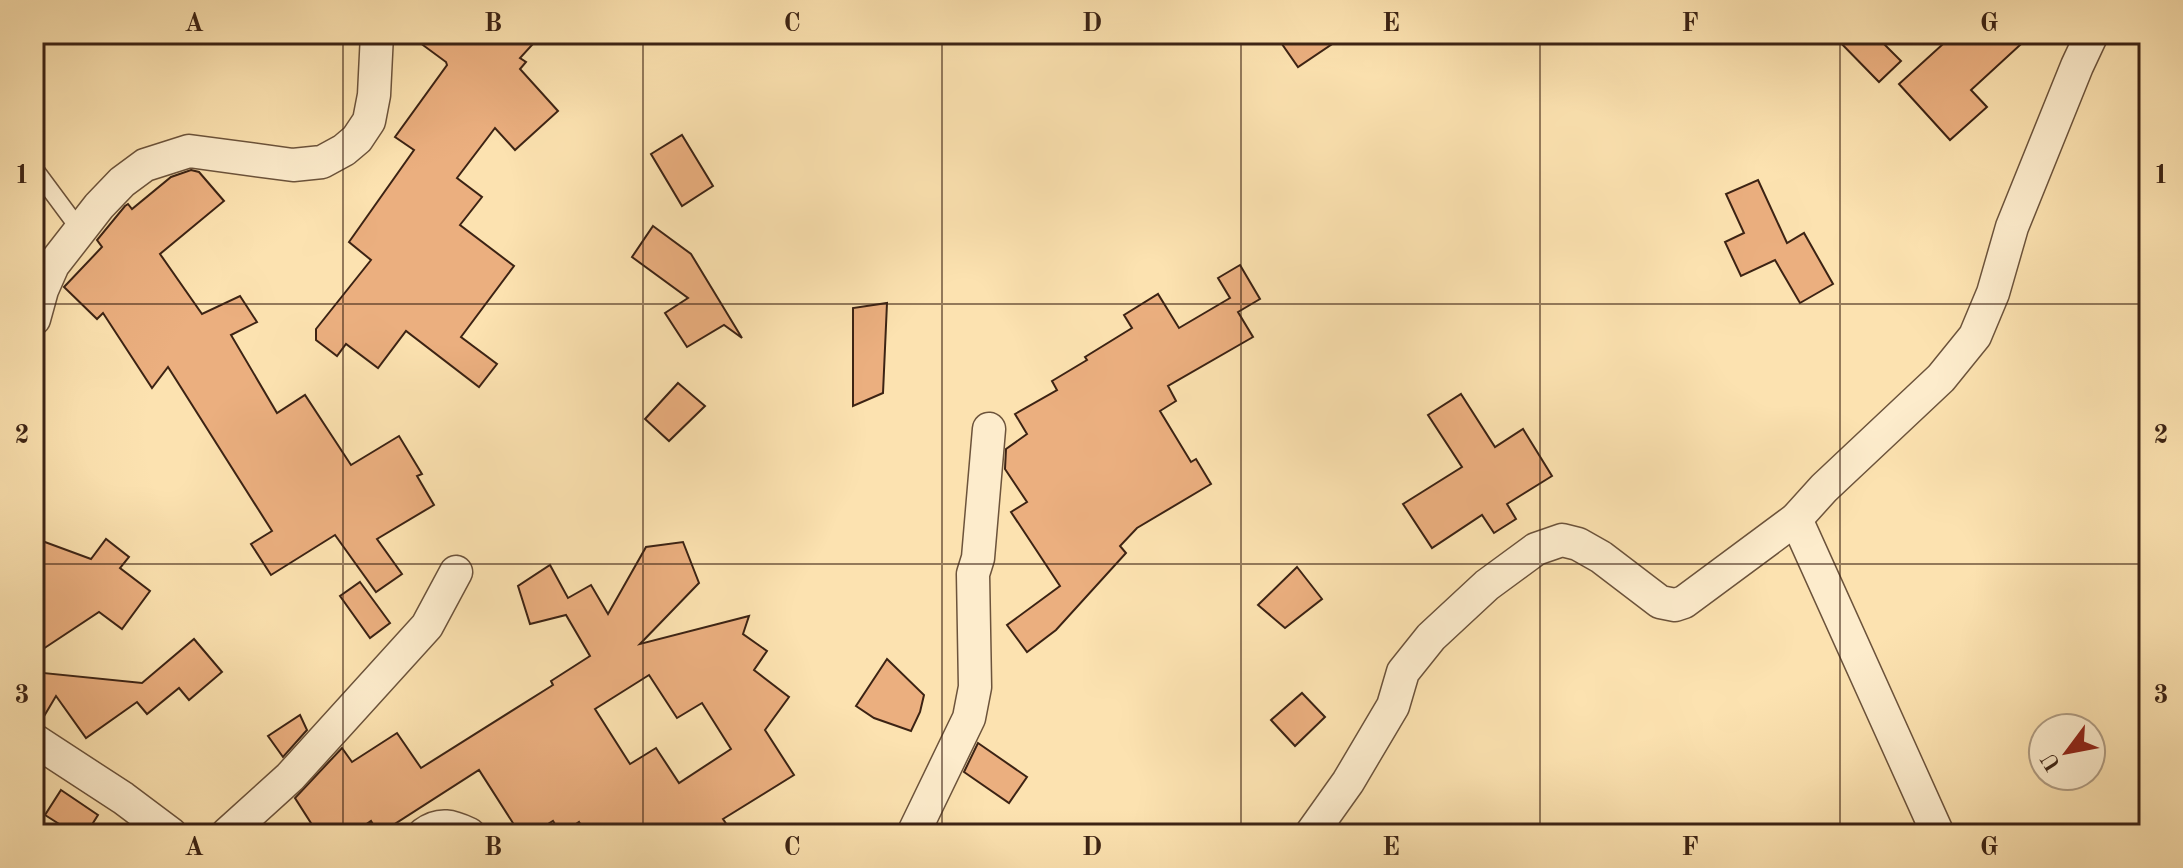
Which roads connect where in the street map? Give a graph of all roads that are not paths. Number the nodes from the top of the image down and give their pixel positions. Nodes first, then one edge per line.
1 (377, 34) edge
2 (2092, 34) edge
3 (34, 168) edge
4 (80, 230) junction
5 (34, 319) edge
6 (989, 429) dead end
7 (1796, 519) junction
8 (456, 572) dead end
9 (34, 740) edge
10 (171, 834) edge
11 (227, 834) edge
12 (424, 834) edge
13 (469, 834) edge
14 (913, 834) edge
15 (1311, 834) edge
16 (1938, 834) edge

1 - 4 street
2 - 7 street
3 - 4 lane
4 - 5 street
6 - 14 street
7 - 15 street
7 - 16 street
8 - 11 street
9 - 10 street
12 - 13 street

